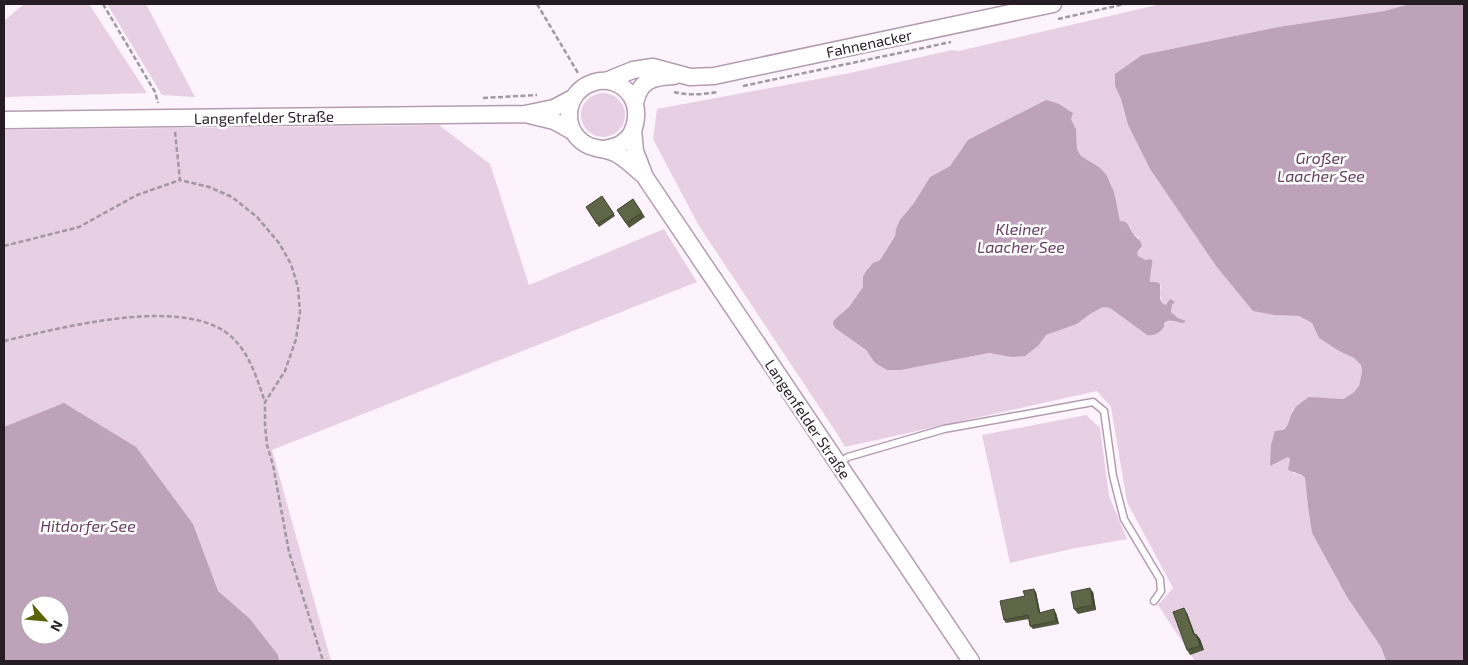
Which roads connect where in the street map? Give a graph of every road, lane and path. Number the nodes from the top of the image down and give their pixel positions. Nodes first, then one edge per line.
1 (103, 4) edge
2 (537, 4) edge
3 (1053, 4) edge
4 (581, 76) junction
5 (684, 76) junction
6 (606, 81) junction
7 (539, 95) dead end
8 (573, 98) junction
9 (474, 99) dead end
10 (635, 103) junction
11 (525, 114) junction
12 (167, 118) junction
13 (4, 120) edge
14 (633, 129) junction
15 (572, 131) junction
16 (604, 149) junction
17 (645, 177) junction
18 (180, 180) junction
19 (4, 246) edge
20 (4, 341) edge
21 (265, 402) junction
22 (843, 460) junction
23 (1154, 601) dead end
24 (322, 661) edge
25 (971, 661) edge

1 - 12 path
2 - 4 path
3 - 5 street, Fahnenacker
4 - 6 street
4 - 8 street, Langenfelder Straße
5 - 6 street, Fahnenacker
5 - 10 street, Fahnenacker
6 - 10 street
7 - 9 path
8 - 11 street, Langenfelder Straße
8 - 15 street
10 - 14 street, Langenfelder Straße
11 - 12 street, Langenfelder Straße
11 - 15 street, Langenfelder Straße
12 - 13 street, Langenfelder Straße
12 - 18 path
14 - 16 street
14 - 17 street, Langenfelder Straße
15 - 16 street, Langenfelder Straße
16 - 17 street, Langenfelder Straße
17 - 22 street, Langenfelder Straße
18 - 19 path
18 - 21 path
20 - 21 path
21 - 24 path
22 - 23 lane, Langenfelder Straße
22 - 25 street, Langenfelder Straße

